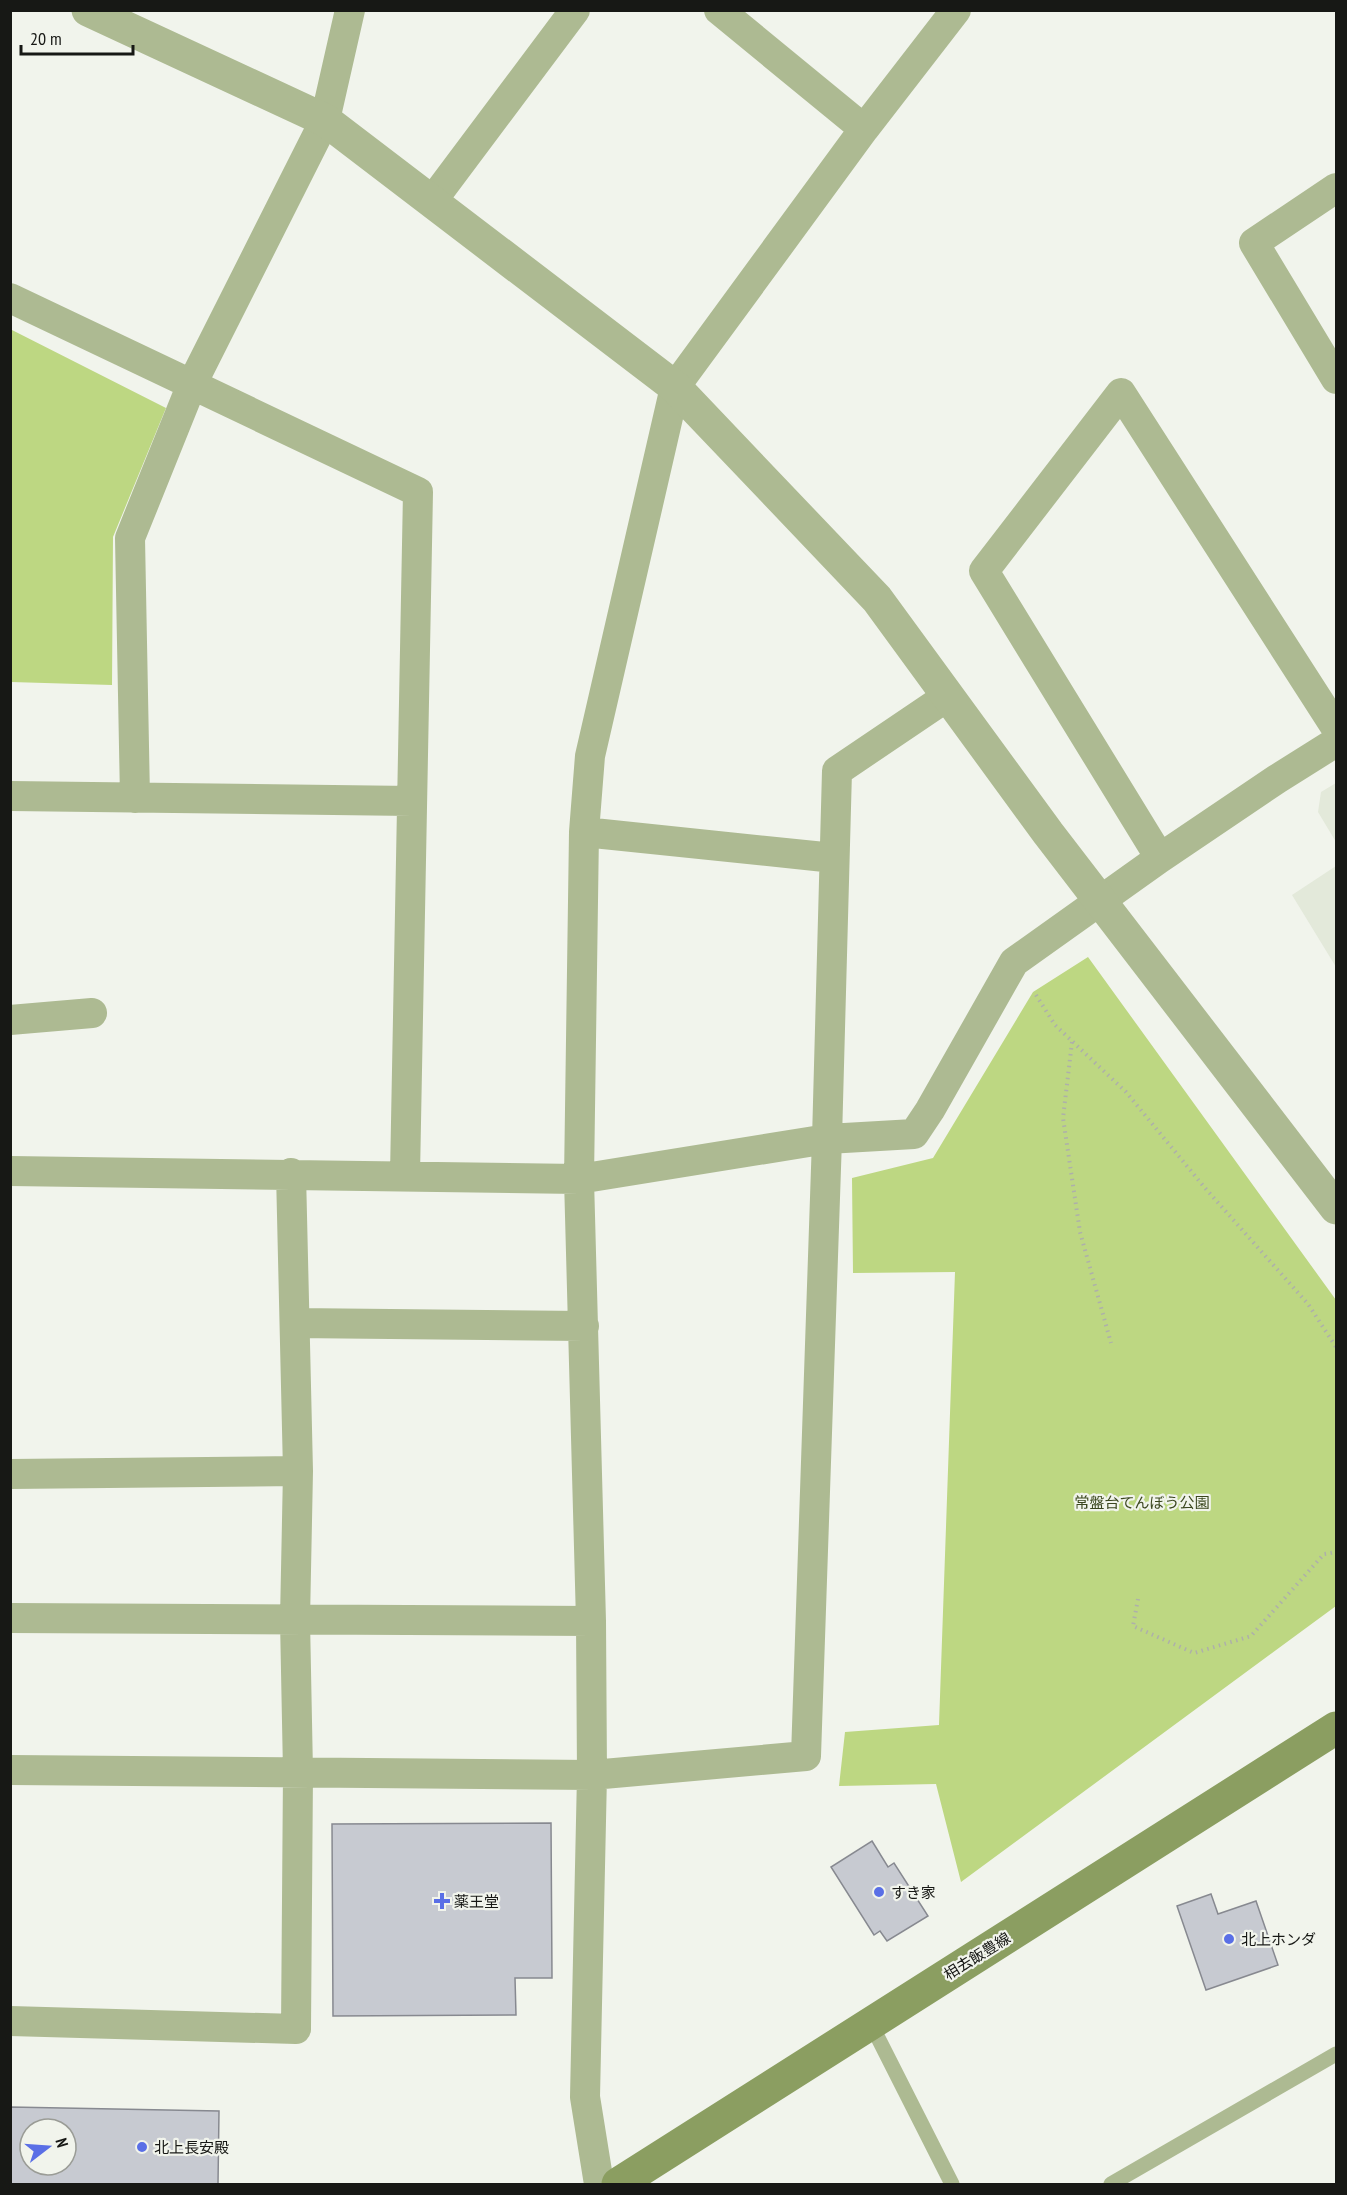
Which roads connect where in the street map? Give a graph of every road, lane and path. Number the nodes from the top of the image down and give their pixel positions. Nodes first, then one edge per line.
1 (88, 10) edge
2 (350, 10) edge
3 (575, 10) edge
4 (719, 10) edge
5 (956, 10) edge
6 (325, 120) junction
7 (864, 129) junction
8 (1336, 188) edge
9 (432, 201) junction
10 (10, 298) edge
11 (1336, 379) edge
12 (192, 384) junction
13 (675, 387) junction
14 (948, 696) junction
15 (1336, 728) edge
16 (1336, 742) edge
17 (10, 796) edge
18 (135, 798) junction
19 (412, 801) junction
20 (584, 832) junction
21 (834, 858) junction
22 (1161, 858) junction
23 (1014, 962) junction
24 (92, 1013) dead end
25 (10, 1020) edge
26 (1072, 1041) junction
27 (827, 1139) junction
28 (10, 1171) edge
29 (291, 1173) junction
30 (405, 1175) junction
31 (579, 1179) junction
32 (1336, 1208) edge
33 (295, 1323) junction
34 (584, 1326) junction
35 (1111, 1343) dead end
36 (1336, 1347) edge
37 (298, 1471) junction
38 (10, 1474) edge
39 (1336, 1552) edge
40 (1138, 1599) dead end
41 (10, 1618) edge
42 (295, 1620) junction
43 (591, 1622) junction
44 (1336, 1728) edge
45 (10, 1770) edge
46 (298, 1772) junction
47 (592, 1775) junction
48 (10, 2021) edge
49 (871, 2024) junction
50 (1336, 2054) edge
51 (599, 2184) edge
52 (618, 2184) edge
53 (952, 2184) edge
54 (1111, 2184) edge

1 - 6 street
2 - 6 street
3 - 9 street
4 - 7 street
5 - 7 street
6 - 9 street
6 - 12 street
7 - 13 street
8 - 11 street
9 - 13 street
10 - 12 street
12 - 18 street
12 - 19 street
13 - 14 street
13 - 20 street
14 - 21 street
14 - 32 street
15 - 22 street
16 - 22 street
17 - 18 street
18 - 19 street
19 - 30 street
20 - 21 street
20 - 31 street
21 - 27 street
22 - 23 street
23 - 26 path
23 - 27 street
24 - 25 street
26 - 35 path
26 - 36 path
27 - 31 street
27 - 47 street
28 - 29 street
29 - 30 street
29 - 33 street
30 - 31 street
31 - 34 street
33 - 34 street
33 - 37 street
34 - 43 street
37 - 38 street
37 - 42 street
39 - 40 path
41 - 42 street
42 - 43 street
42 - 46 street
43 - 47 street
44 - 49 main road, 相去飯豊線
45 - 46 street
46 - 47 street
46 - 48 street
47 - 51 street
49 - 52 main road, 相去飯豊線
49 - 53 lane
50 - 54 lane

